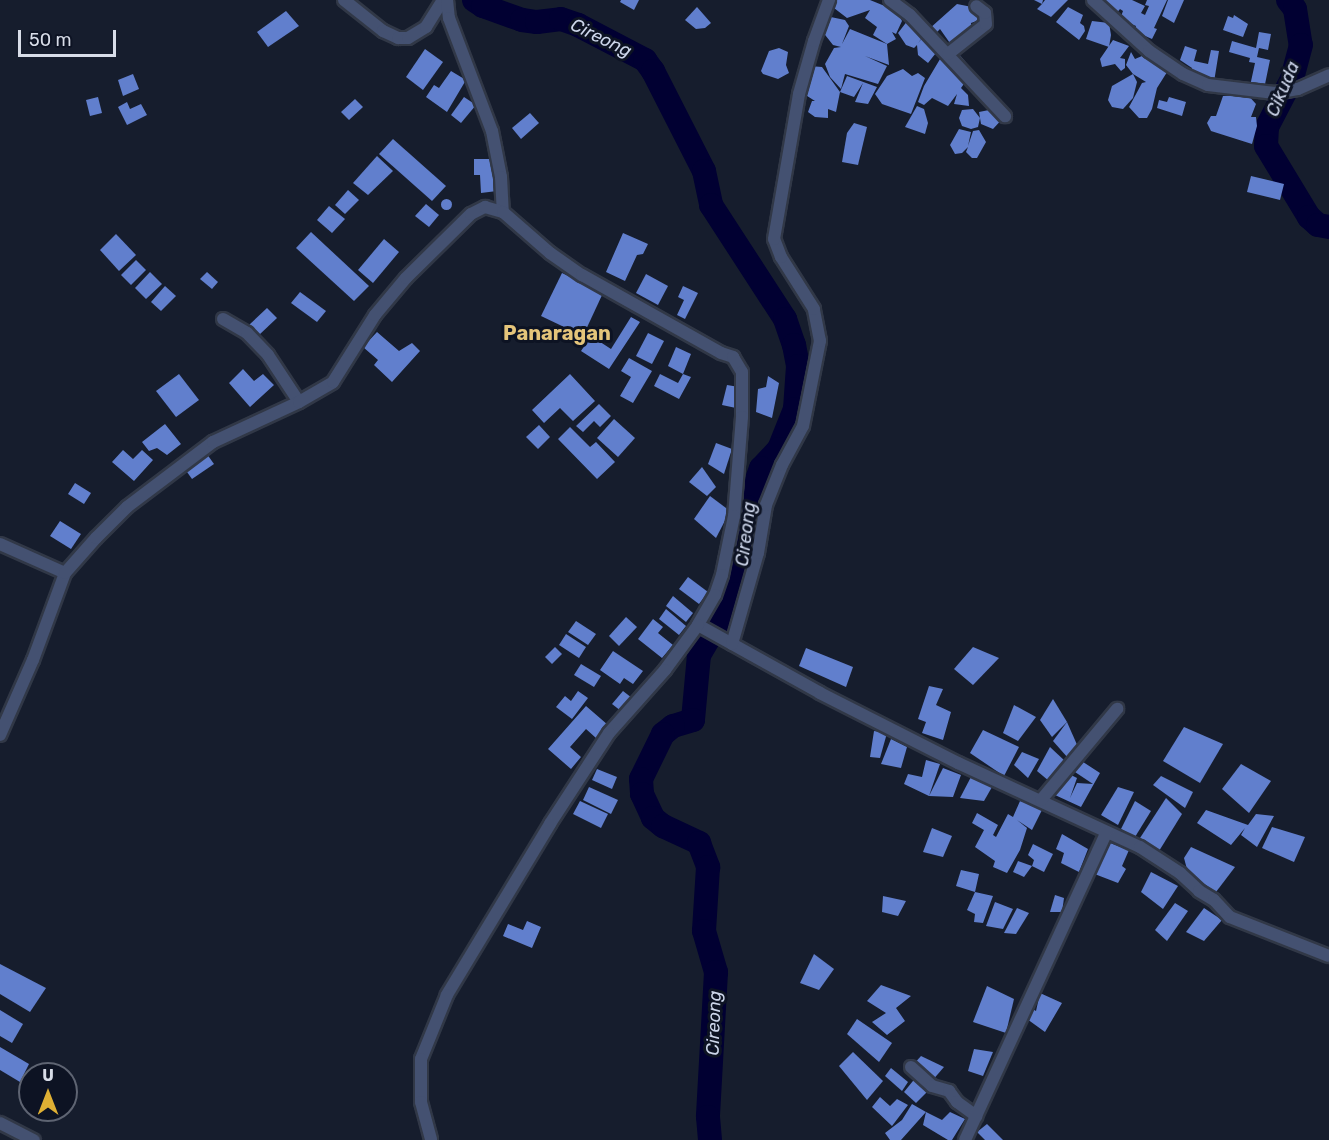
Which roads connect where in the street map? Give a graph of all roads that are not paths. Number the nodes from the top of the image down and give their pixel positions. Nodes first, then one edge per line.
1 (344, 0) edge
2 (442, 0) edge
3 (447, 0) edge
4 (829, 0) edge
5 (890, 0) edge
6 (1093, 0) edge
7 (976, 6) dead end
8 (948, 54) junction
9 (1329, 75) edge
10 (1005, 116) dead end
11 (503, 212) junction
12 (222, 319) dead end
13 (299, 402) junction
14 (0, 544) edge
15 (65, 573) junction
16 (703, 628) junction
17 (729, 643) junction
18 (1117, 709) dead end
19 (0, 735) edge
20 (1041, 800) junction
21 (1106, 833) junction
22 (1329, 956) edge
23 (911, 1067) dead end
24 (976, 1116) junction
25 (0, 1123) edge
26 (34, 1140) edge
27 (431, 1140) edge
28 (965, 1140) edge

1 - 2 street
3 - 11 street
4 - 17 street
5 - 8 street
6 - 9 street
7 - 8 street
8 - 10 street
11 - 13 street
11 - 16 street
12 - 13 street
13 - 15 street
14 - 15 street
15 - 19 street
16 - 17 street
16 - 27 street
17 - 20 street
18 - 20 street
20 - 21 street
21 - 22 street
21 - 24 street
23 - 24 street
24 - 28 street
25 - 26 street

